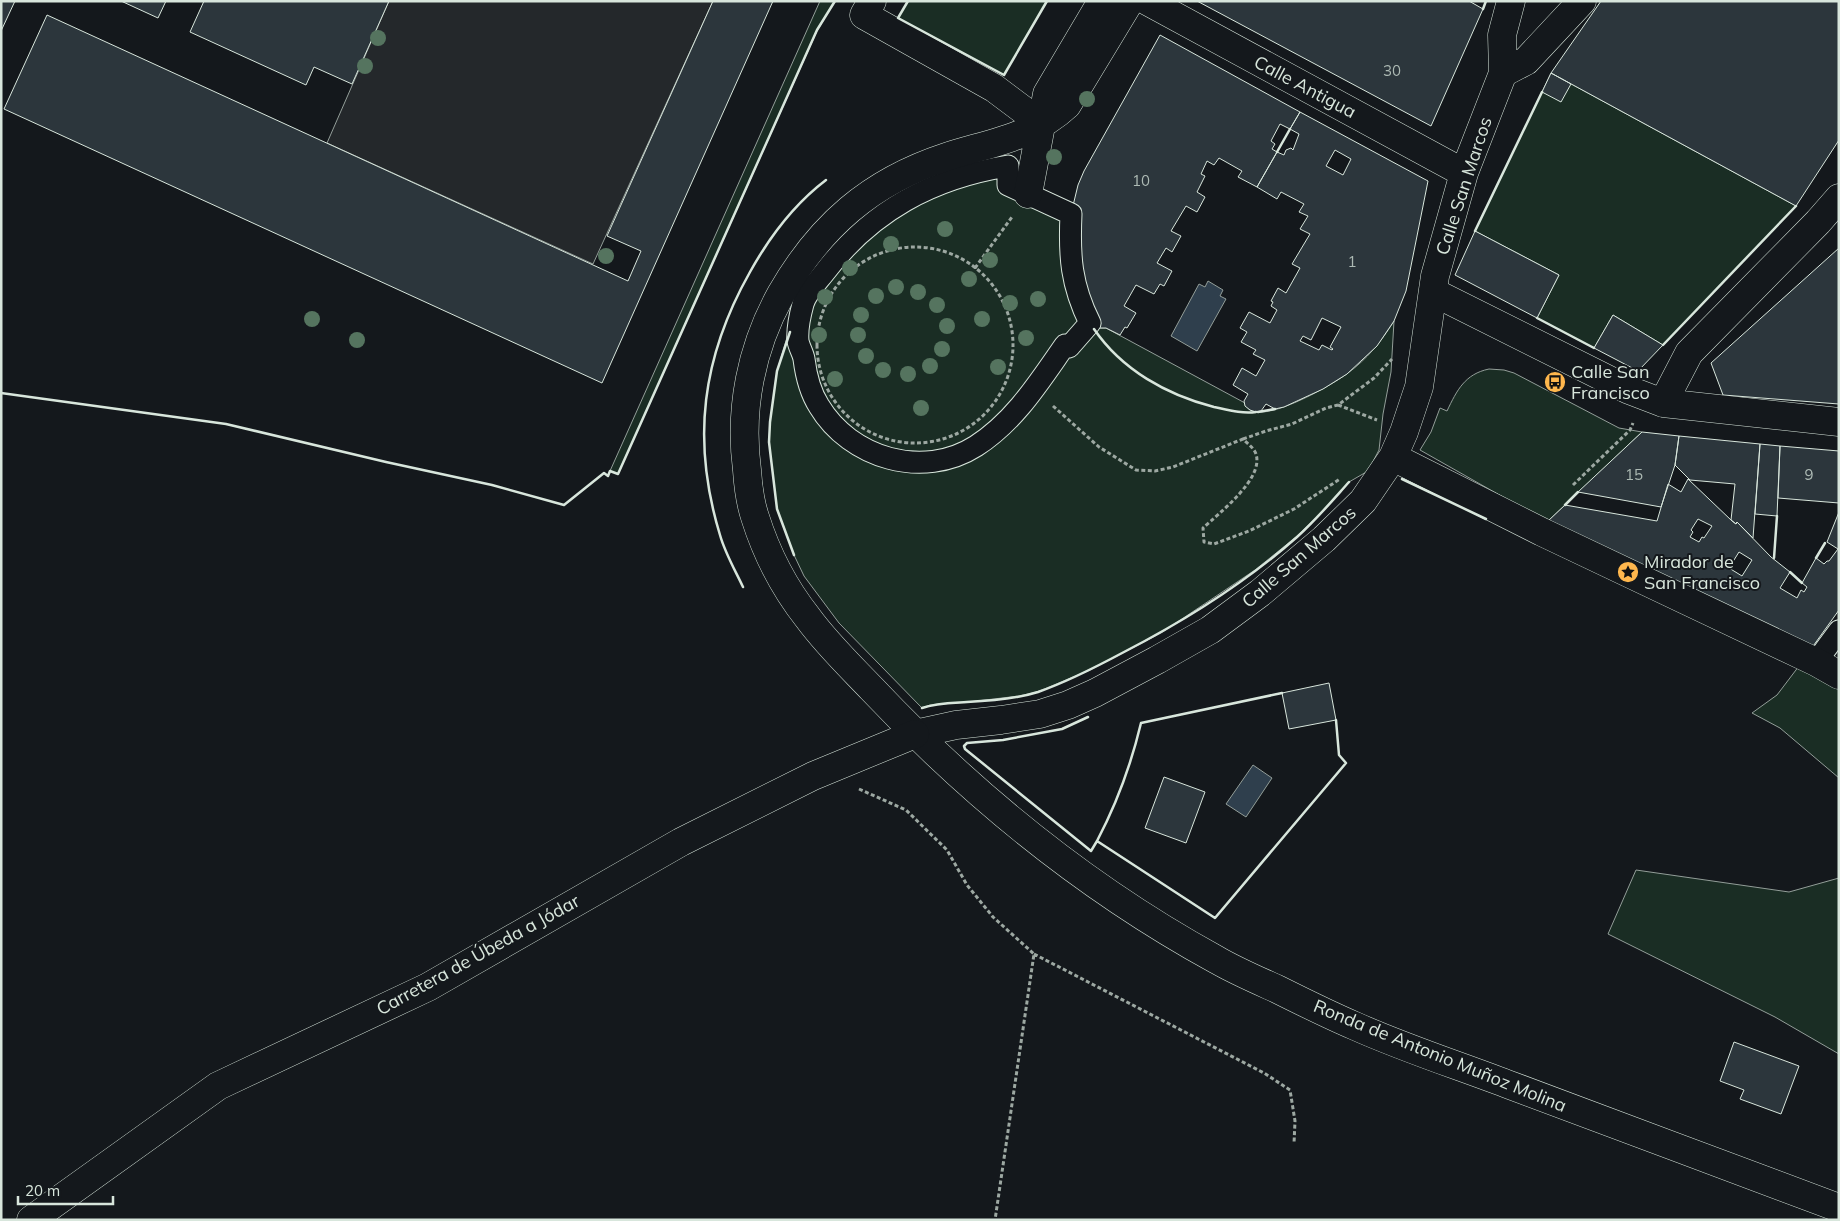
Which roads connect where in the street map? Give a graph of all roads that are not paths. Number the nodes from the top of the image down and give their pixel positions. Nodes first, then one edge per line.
1 (1102, 1) edge
2 (1130, 1) edge
3 (1147, 1) edge
4 (1511, 1) edge
5 (1582, 1) edge
6 (868, 8) edge
7 (1503, 72) junction
8 (1042, 124) junction
9 (1464, 173) junction
10 (1028, 194) junction
11 (1839, 198) edge
12 (1433, 292) junction
13 (1663, 402) junction
14 (1839, 422) edge
15 (1393, 457) junction
16 (1839, 631) edge
17 (1828, 669) edge
18 (916, 734) junction
19 (1839, 1208) edge
20 (31, 1220) edge

1 - 8 street
2 - 8 street, Ronda de Antonio Muñoz Molina
3 - 9 street, Calle Antigua
4 - 7 street, Calle San Marcos
5 - 7 street
6 - 8 street
7 - 9 street, Calle San Marcos
8 - 10 street
8 - 18 street, Ronda de Antonio Muñoz Molina
9 - 12 street, Calle San Marcos
10 - 10 street
11 - 13 street
12 - 13 street
12 - 15 street, Calle San Marcos
13 - 14 street
15 - 17 street
15 - 18 street, Calle San Marcos
16 - 17 street
18 - 19 street, Ronda de Antonio Muñoz Molina
18 - 20 street, Carretera de Úbeda a Jódar

